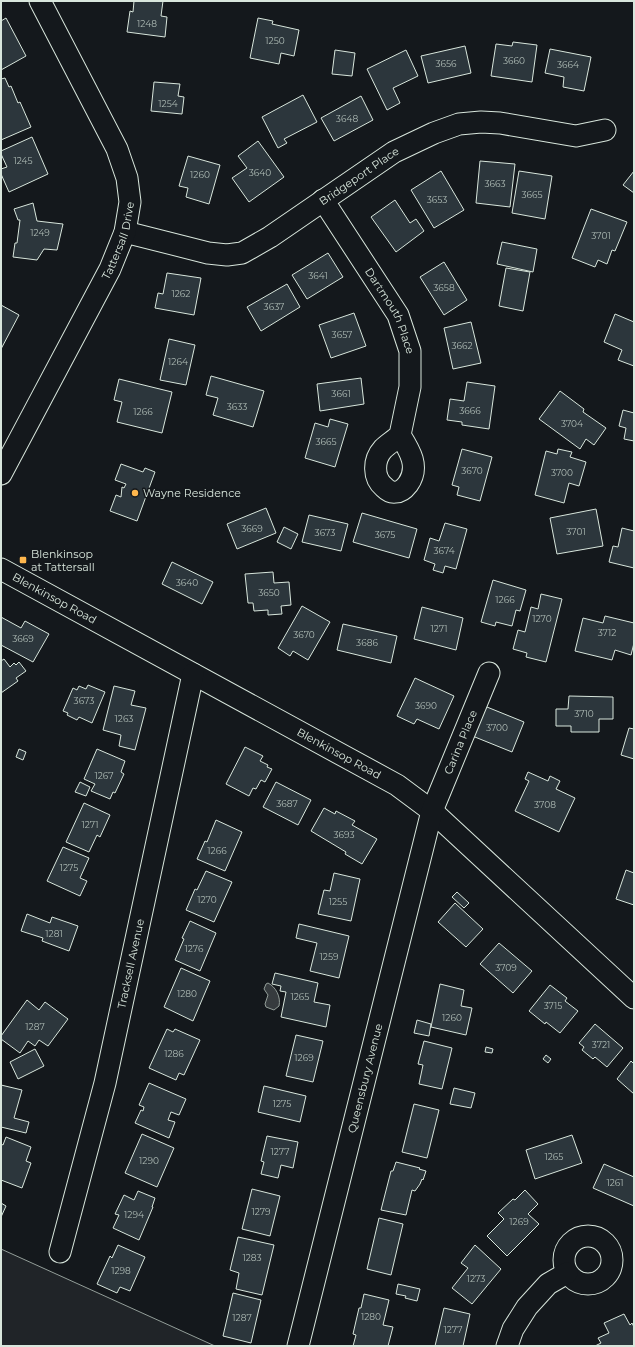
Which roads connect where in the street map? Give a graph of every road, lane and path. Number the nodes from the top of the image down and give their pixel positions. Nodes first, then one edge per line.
1 (40, 1) edge
2 (605, 130) dead end
3 (324, 200) junction
4 (125, 232) junction
5 (400, 435) dead end
6 (1, 474) edge
7 (1, 569) edge
8 (489, 673) dead end
9 (193, 674) junction
10 (432, 811) junction
11 (634, 998) edge
12 (60, 1252) dead end
13 (567, 1273) dead end
14 (298, 1346) edge
15 (507, 1346) edge

1 - 4 street, Tattersall Drive
2 - 3 street, Bridgeport Place
3 - 4 street, Bridgeport Place
3 - 5 street, Dartmouth Place
4 - 6 street, Tattersall Drive
7 - 9 street, Blenkinsop Road
8 - 10 street, Carina Place
9 - 10 street, Blenkinsop Road
9 - 12 street, Tracksell Avenue
10 - 11 street, Blenkinsop Road
10 - 14 street, Queensbury Avenue
13 - 15 street

